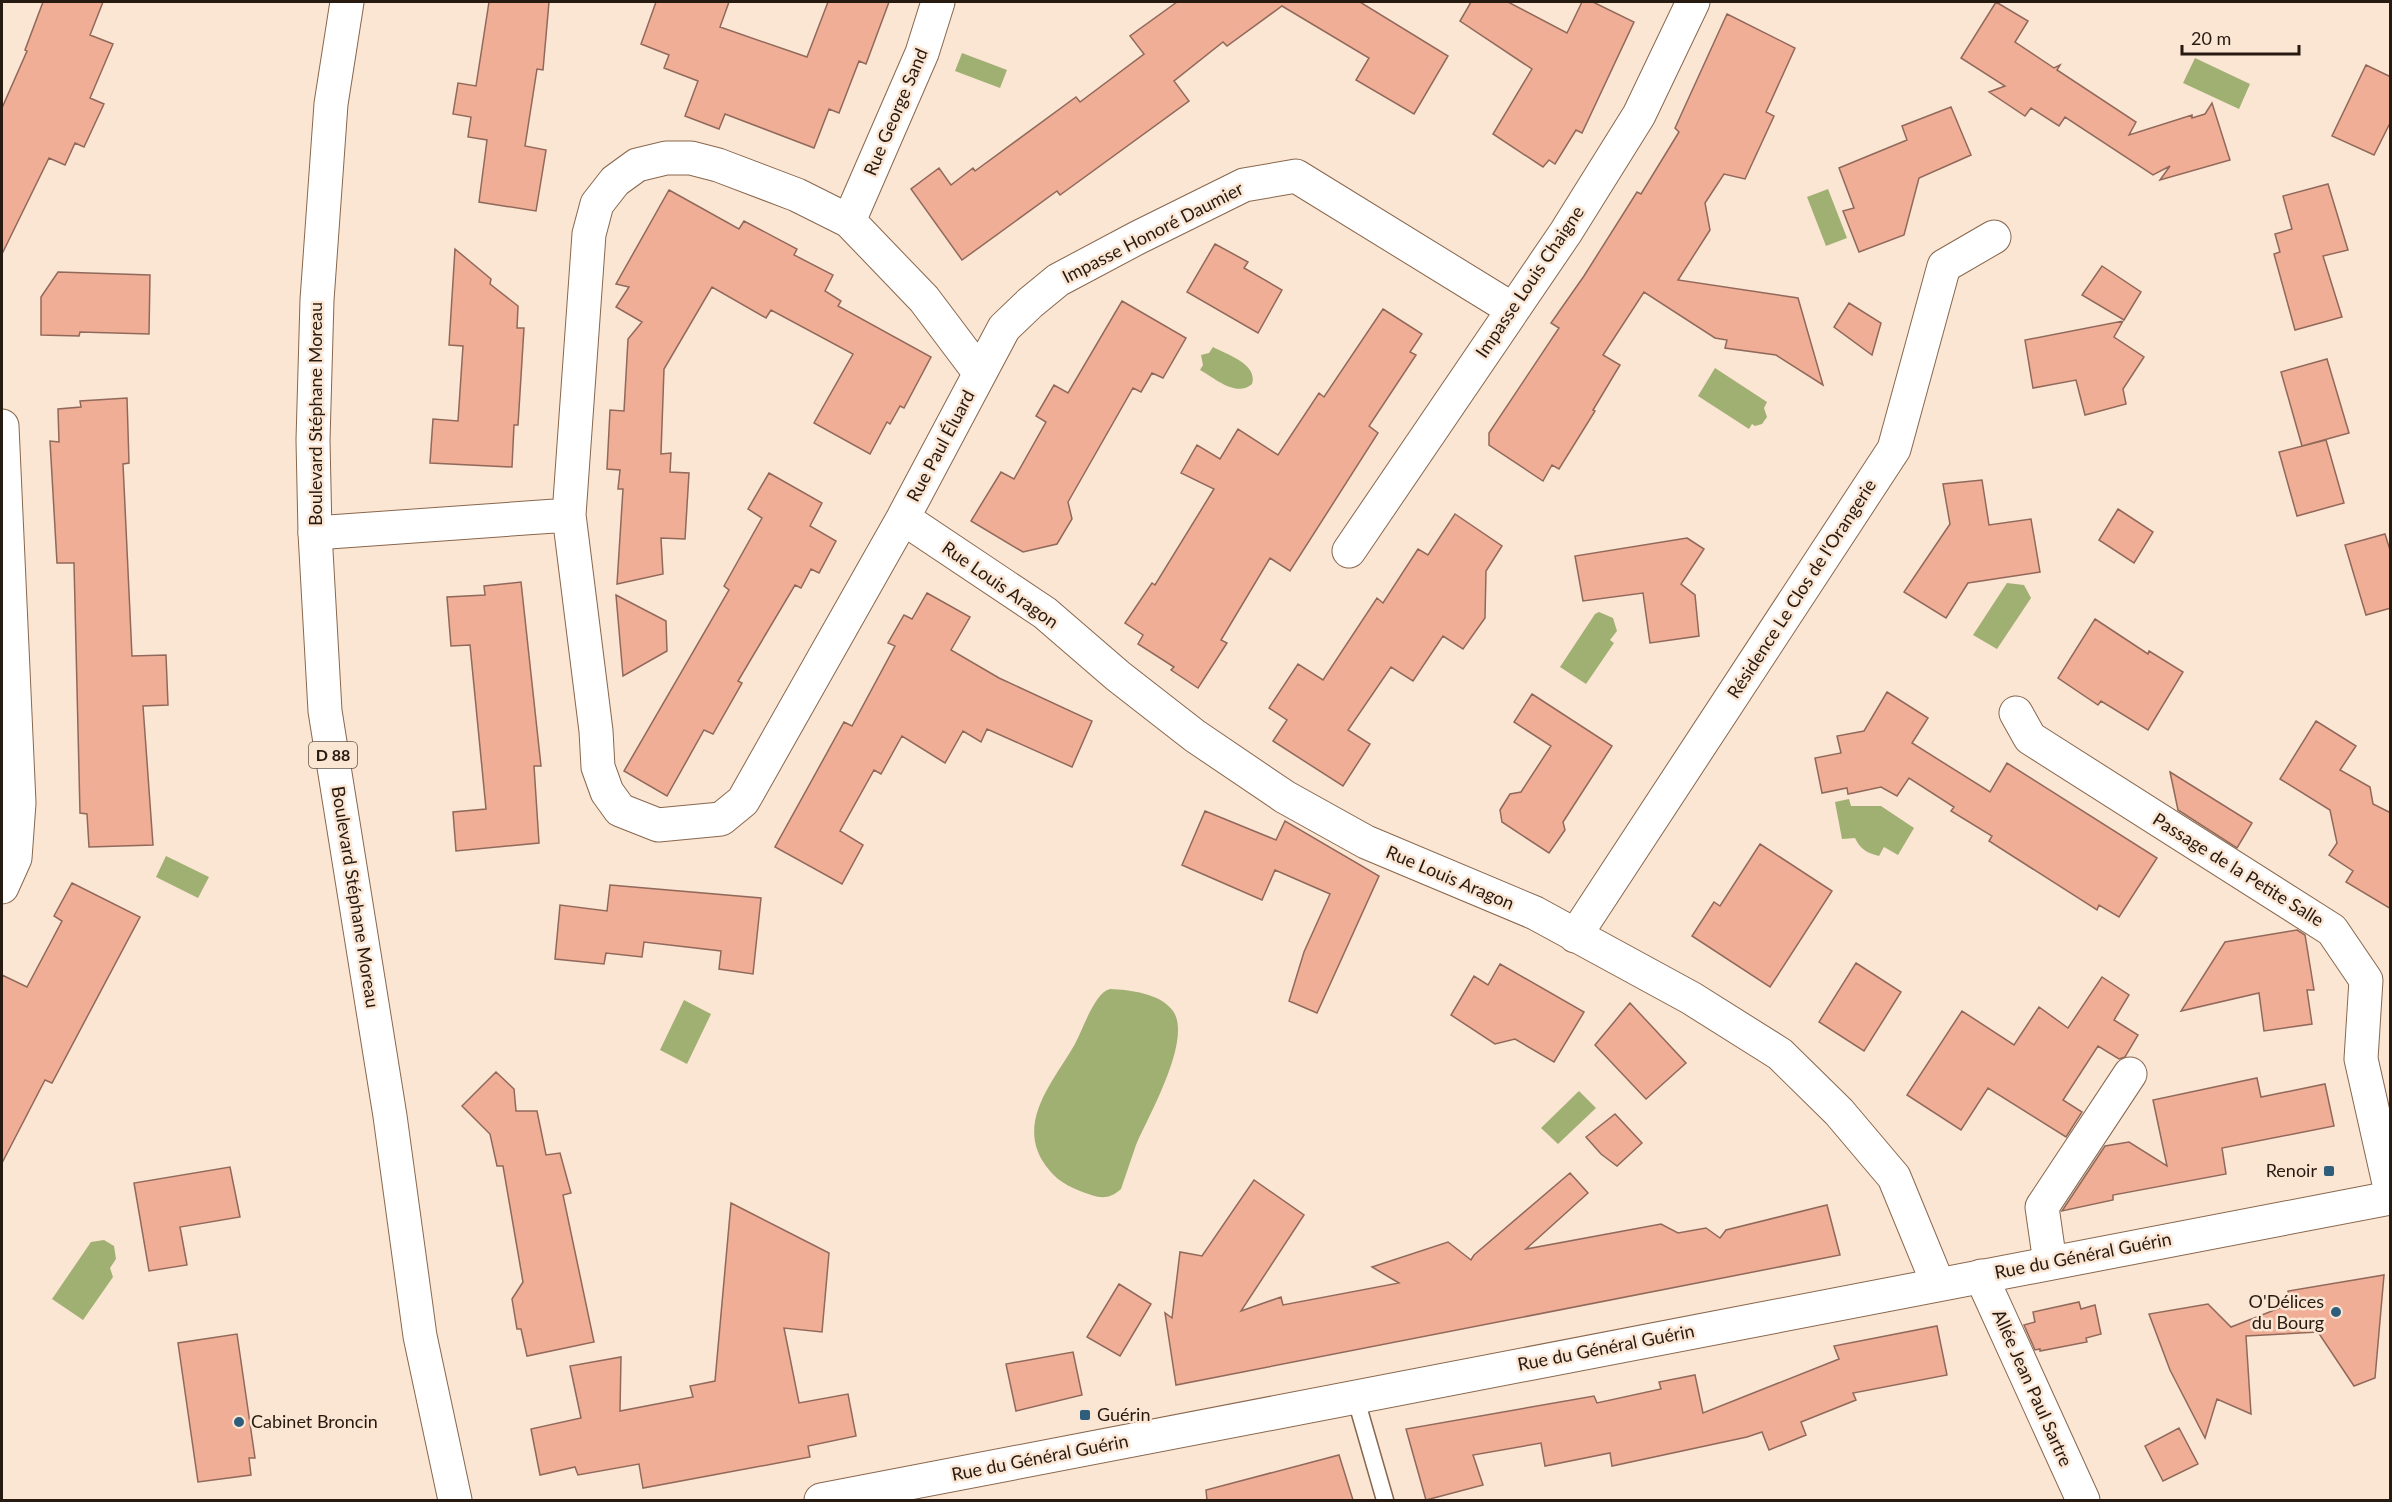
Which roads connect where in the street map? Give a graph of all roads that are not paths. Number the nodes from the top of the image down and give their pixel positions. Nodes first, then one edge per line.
1 (347, 2) edge
2 (938, 2) edge
3 (1693, 2) edge
4 (849, 221) junction
5 (1994, 237) dead end
6 (1512, 309) junction
7 (979, 372) junction
8 (2, 426) edge
9 (569, 515) junction
10 (903, 518) junction
11 (315, 533) junction
12 (1349, 552) dead end
13 (2016, 713) dead end
14 (2, 887) edge
15 (1575, 936) junction
16 (2130, 1074) dead end
17 (2391, 1188) edge
18 (2391, 1198) edge
19 (2050, 1263) junction
20 (1981, 1276) junction
21 (1938, 1284) junction
22 (1355, 1396) junction
23 (455, 1500) edge
24 (821, 1500) edge
25 (1385, 1500) edge
26 (2083, 1500) edge

1 - 11 street, Boulevard Stéphane Moreau / D 88
2 - 4 street, Rue George Sand
3 - 6 street, Impasse Louis Chaigne
4 - 7 street, Rue Paul Éluard
4 - 9 street, Rue Paul Éluard
5 - 15 street, Résidence Le Clos de l'Orangerie
6 - 7 street, Impasse Honoré Daumier
6 - 12 street, Impasse Louis Chaigne
7 - 10 street, Rue Paul Éluard
8 - 14 street
9 - 10 street, Rue Paul Éluard
9 - 11 street
10 - 15 street, Rue Louis Aragon
11 - 23 street, Boulevard Stéphane Moreau / D 88
13 - 17 street, Passage de la Petite Salle
15 - 21 street, Rue Louis Aragon
16 - 19 street
18 - 19 street, Rue du Général Guérin
19 - 20 street, Rue du Général Guérin
20 - 21 street, Rue du Général Guérin
20 - 26 street, Allée Jean Paul Sartre
21 - 22 street, Rue du Général Guérin
22 - 24 street, Rue du Général Guérin
22 - 25 lane

